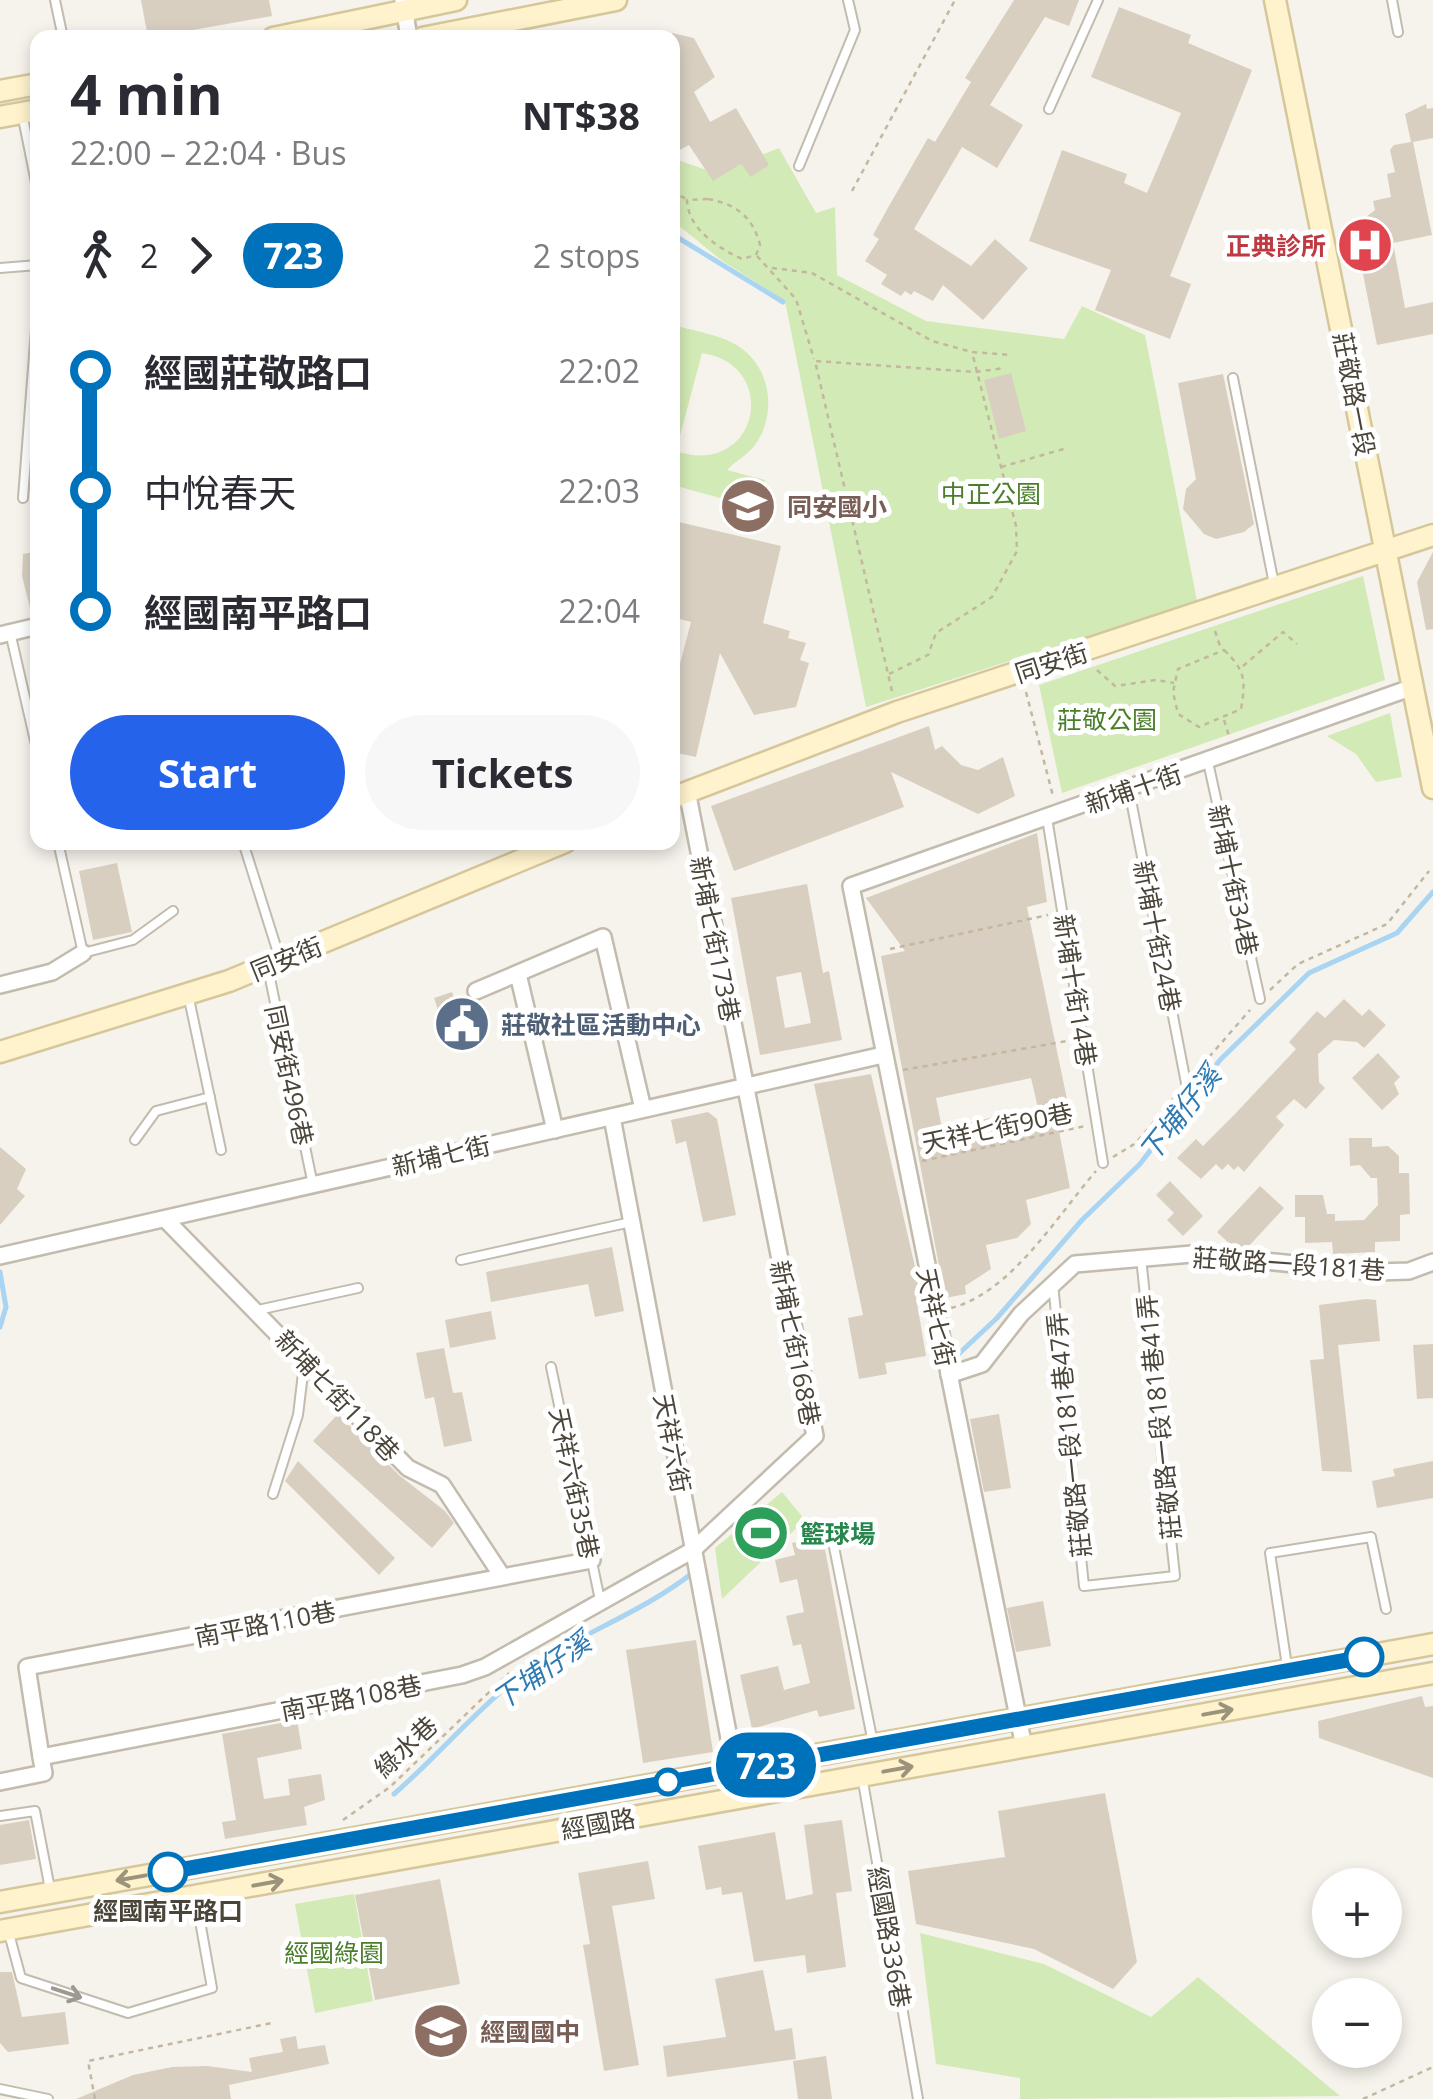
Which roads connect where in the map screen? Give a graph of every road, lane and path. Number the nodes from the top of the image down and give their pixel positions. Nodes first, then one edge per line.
1 (55, 0) edge
2 (456, 0) edge
3 (616, 0) edge
4 (848, 0) edge
5 (955, 0) edge
6 (1098, 0) edge
7 (1275, 0) edge
8 (1392, 0) edge
9 (404, 6) edge
10 (61, 30) edge
11 (306, 30) edge
12 (463, 30) edge
13 (1398, 32) dead end
14 (30, 85) edge
15 (0, 91) edge
16 (1049, 109) dead end
17 (30, 112) edge
18 (0, 118) edge
19 (799, 166) dead end
20 (852, 191) dead end
21 (680, 196) edge
22 (687, 200) junction
23 (756, 255) junction
24 (30, 266) edge
25 (0, 268) edge
26 (772, 268) junction
27 (972, 352) junction
28 (1012, 355) dead end
29 (815, 361) junction
30 (1005, 368) dead end
31 (975, 372) junction
32 (1233, 378) dead end
33 (30, 407) edge
34 (1067, 448) dead end
35 (999, 468) junction
36 (23, 498) dead end
37 (1433, 534) edge
38 (1386, 550) junction
39 (1275, 588) junction
40 (30, 628) edge
41 (1215, 631) dead end
42 (5, 633) edge
43 (1298, 644) dead end
44 (1222, 651) junction
45 (1242, 667) junction
46 (1096, 670) dead end
47 (1021, 672) junction
48 (888, 674) junction
49 (1175, 684) junction
50 (1413, 686) junction
51 (896, 712) junction
52 (1224, 718) junction
53 (30, 725) edge
54 (1230, 739) dead end
55 (1208, 762) junction
56 (1433, 788) edge
57 (1129, 790) junction
58 (680, 795) edge
59 (1053, 816) junction
60 (60, 850) edge
61 (245, 850) edge
62 (546, 850) edge
63 (851, 886) joint
64 (173, 912) dead end
65 (1064, 912) junction
66 (890, 949) dead end
67 (83, 953) junction
68 (273, 963) junction
69 (518, 974) junction
70 (0, 985) edge
71 (476, 991) dead end
72 (188, 994) junction
73 (1260, 999) dead end
74 (1084, 1038) junction
75 (0, 1052) edge
76 (883, 1055) junction
77 (887, 1073) junction
78 (1186, 1083) dead end
79 (746, 1086) junction
80 (210, 1097) junction
81 (644, 1110) junction
82 (612, 1117) junction
83 (1096, 1124) junction
84 (555, 1130) junction
85 (135, 1140) dead end
86 (222, 1150) dead end
87 (1102, 1163) dead end
88 (905, 1164) junction
89 (312, 1185) junction
90 (164, 1218) junction
91 (632, 1222) junction
92 (4, 1255) edge
93 (1141, 1258) junction
94 (462, 1260) dead end
95 (1433, 1262) edge
96 (1053, 1283) junction
97 (358, 1288) dead end
98 (258, 1310) junction
99 (305, 1360) junction
100 (551, 1367) dead end
101 (949, 1373) junction
102 (272, 1494) dead end
103 (831, 1532) dead end
104 (694, 1554) junction
105 (592, 1560) junction
106 (502, 1576) junction
107 (1084, 1586) joint
108 (600, 1600) junction
109 (1386, 1609) dead end
110 (1433, 1644) edge
111 (519, 1664) dead end
112 (1288, 1670) junction
113 (1433, 1673) edge
114 (1019, 1719) junction
115 (874, 1745) junction
116 (1024, 1747) junction
117 (41, 1758) junction
118 (735, 1770) junction
119 (862, 1776) junction
120 (0, 1782) edge
121 (0, 1816) edge
122 (338, 1824) dead end
123 (51, 1893) junction
124 (196, 1896) junction
125 (0, 1902) edge
126 (4, 1930) edge
127 (272, 2023) dead end
128 (1433, 2067) edge
129 (0, 2089) edge
130 (48, 2099) edge
131 (94, 2099) edge
132 (918, 2099) edge
133 (1363, 2099) edge

1 - 10 lane
2 - 9 street
3 - 12 street
4 - 19 lane
5 - 20 path
6 - 16 lane
7 - 38 street, 莊敬路一段
8 - 13 lane
9 - 11 street
14 - 15 street
17 - 18 street
21 - 22 path
22 - 23 path
22 - 23 path
23 - 26 path
24 - 25 lane
26 - 27 path
26 - 29 path
27 - 28 path
27 - 31 path
29 - 31 path
29 - 48 path
30 - 31 path
31 - 35 path
32 - 39 lane
33 - 36 lane
34 - 35 path
35 - 48 path
37 - 38 street, 同安街
38 - 39 street, 同安街
38 - 50 street, 莊敬路一段
39 - 47 street, 同安街
40 - 42 street
41 - 44 path
42 - 53 lane
43 - 45 path
44 - 45 path
44 - 49 path
45 - 52 path
46 - 49 path
47 - 51 street, 同安街
47 - 59 path
48 - 51 path
49 - 52 path
50 - 55 street, 新埔十街
50 - 56 street, 莊敬路一段
51 - 58 street, 同安街
52 - 54 path
55 - 57 street, 新埔十街
55 - 73 lane, 新埔十街34巷
57 - 59 street, 新埔十街
57 - 78 lane, 新埔十街24巷
58 - 79 street, 新埔七街173巷
59 - 63 street, 新埔十街
59 - 65 lane, 新埔十街14巷
60 - 67 lane
61 - 68 lane, 同安街496巷
62 - 68 street, 同安街
63 - 76 street, 天祥七街
64 - 67 lane
65 - 66 path
65 - 74 lane, 新埔十街14巷
67 - 70 street
68 - 72 street, 同安街
68 - 89 lane, 同安街496巷
69 - 71 street
69 - 81 street
69 - 84 street
72 - 75 street, 同安街
72 - 80 lane
74 - 77 path
74 - 83 lane, 新埔十街14巷
76 - 77 street, 天祥七街
76 - 79 street, 新埔七街
77 - 88 street, 天祥七街
79 - 81 street, 新埔七街
79 - 104 street, 新埔七街168巷
80 - 85 lane
80 - 86 lane
81 - 82 street, 新埔七街
82 - 84 street, 新埔七街
82 - 91 street, 天祥六街
83 - 87 lane, 新埔十街14巷
83 - 88 path, 天祥七街90巷
84 - 89 street, 新埔七街
88 - 101 street, 天祥七街
89 - 90 street, 新埔七街
90 - 92 street, 新埔七街
90 - 98 street, 新埔七街118巷
91 - 94 lane
91 - 104 street, 天祥六街
93 - 95 street, 莊敬路一段181巷
93 - 96 street, 莊敬路一段181巷
93 - 107 lane, 莊敬路一段181巷41弄
96 - 101 street, 莊敬路一段181巷
96 - 107 lane, 莊敬路一段181巷47弄
97 - 98 lane
98 - 99 street, 新埔七街118巷
99 - 102 lane
99 - 106 street, 新埔七街118巷
100 - 105 lane, 天祥六街35巷
101 - 114 street, 天祥七街
103 - 115 lane
104 - 108 street, 南平路108巷
104 - 118 street, 天祥六街
105 - 106 street, 南平路110巷
105 - 108 lane, 天祥六街35巷
106 - 117 street, 南平路110巷
108 - 117 street, 南平路108巷
109 - 112 lane
110 - 112 street, 經國路
111 - 122 path, 綠水巷
112 - 114 street, 經國路
116 -> 113 street, 經國路
114 - 115 street, 經國路
114 - 116 street, 天祥七街
115 - 118 street, 經國路
119 -> 116 street, 經國路
117 - 120 street, 南平路108巷
118 -> 123 street, 經國路
124 -> 119 street, 經國路
119 - 132 lane, 經國路336巷
121 - 123 lane
123 - 125 street, 經國路
124 - 126 street, 經國路
126 -> 124 lane
127 - 131 path
128 - 133 path
129 - 130 lane

